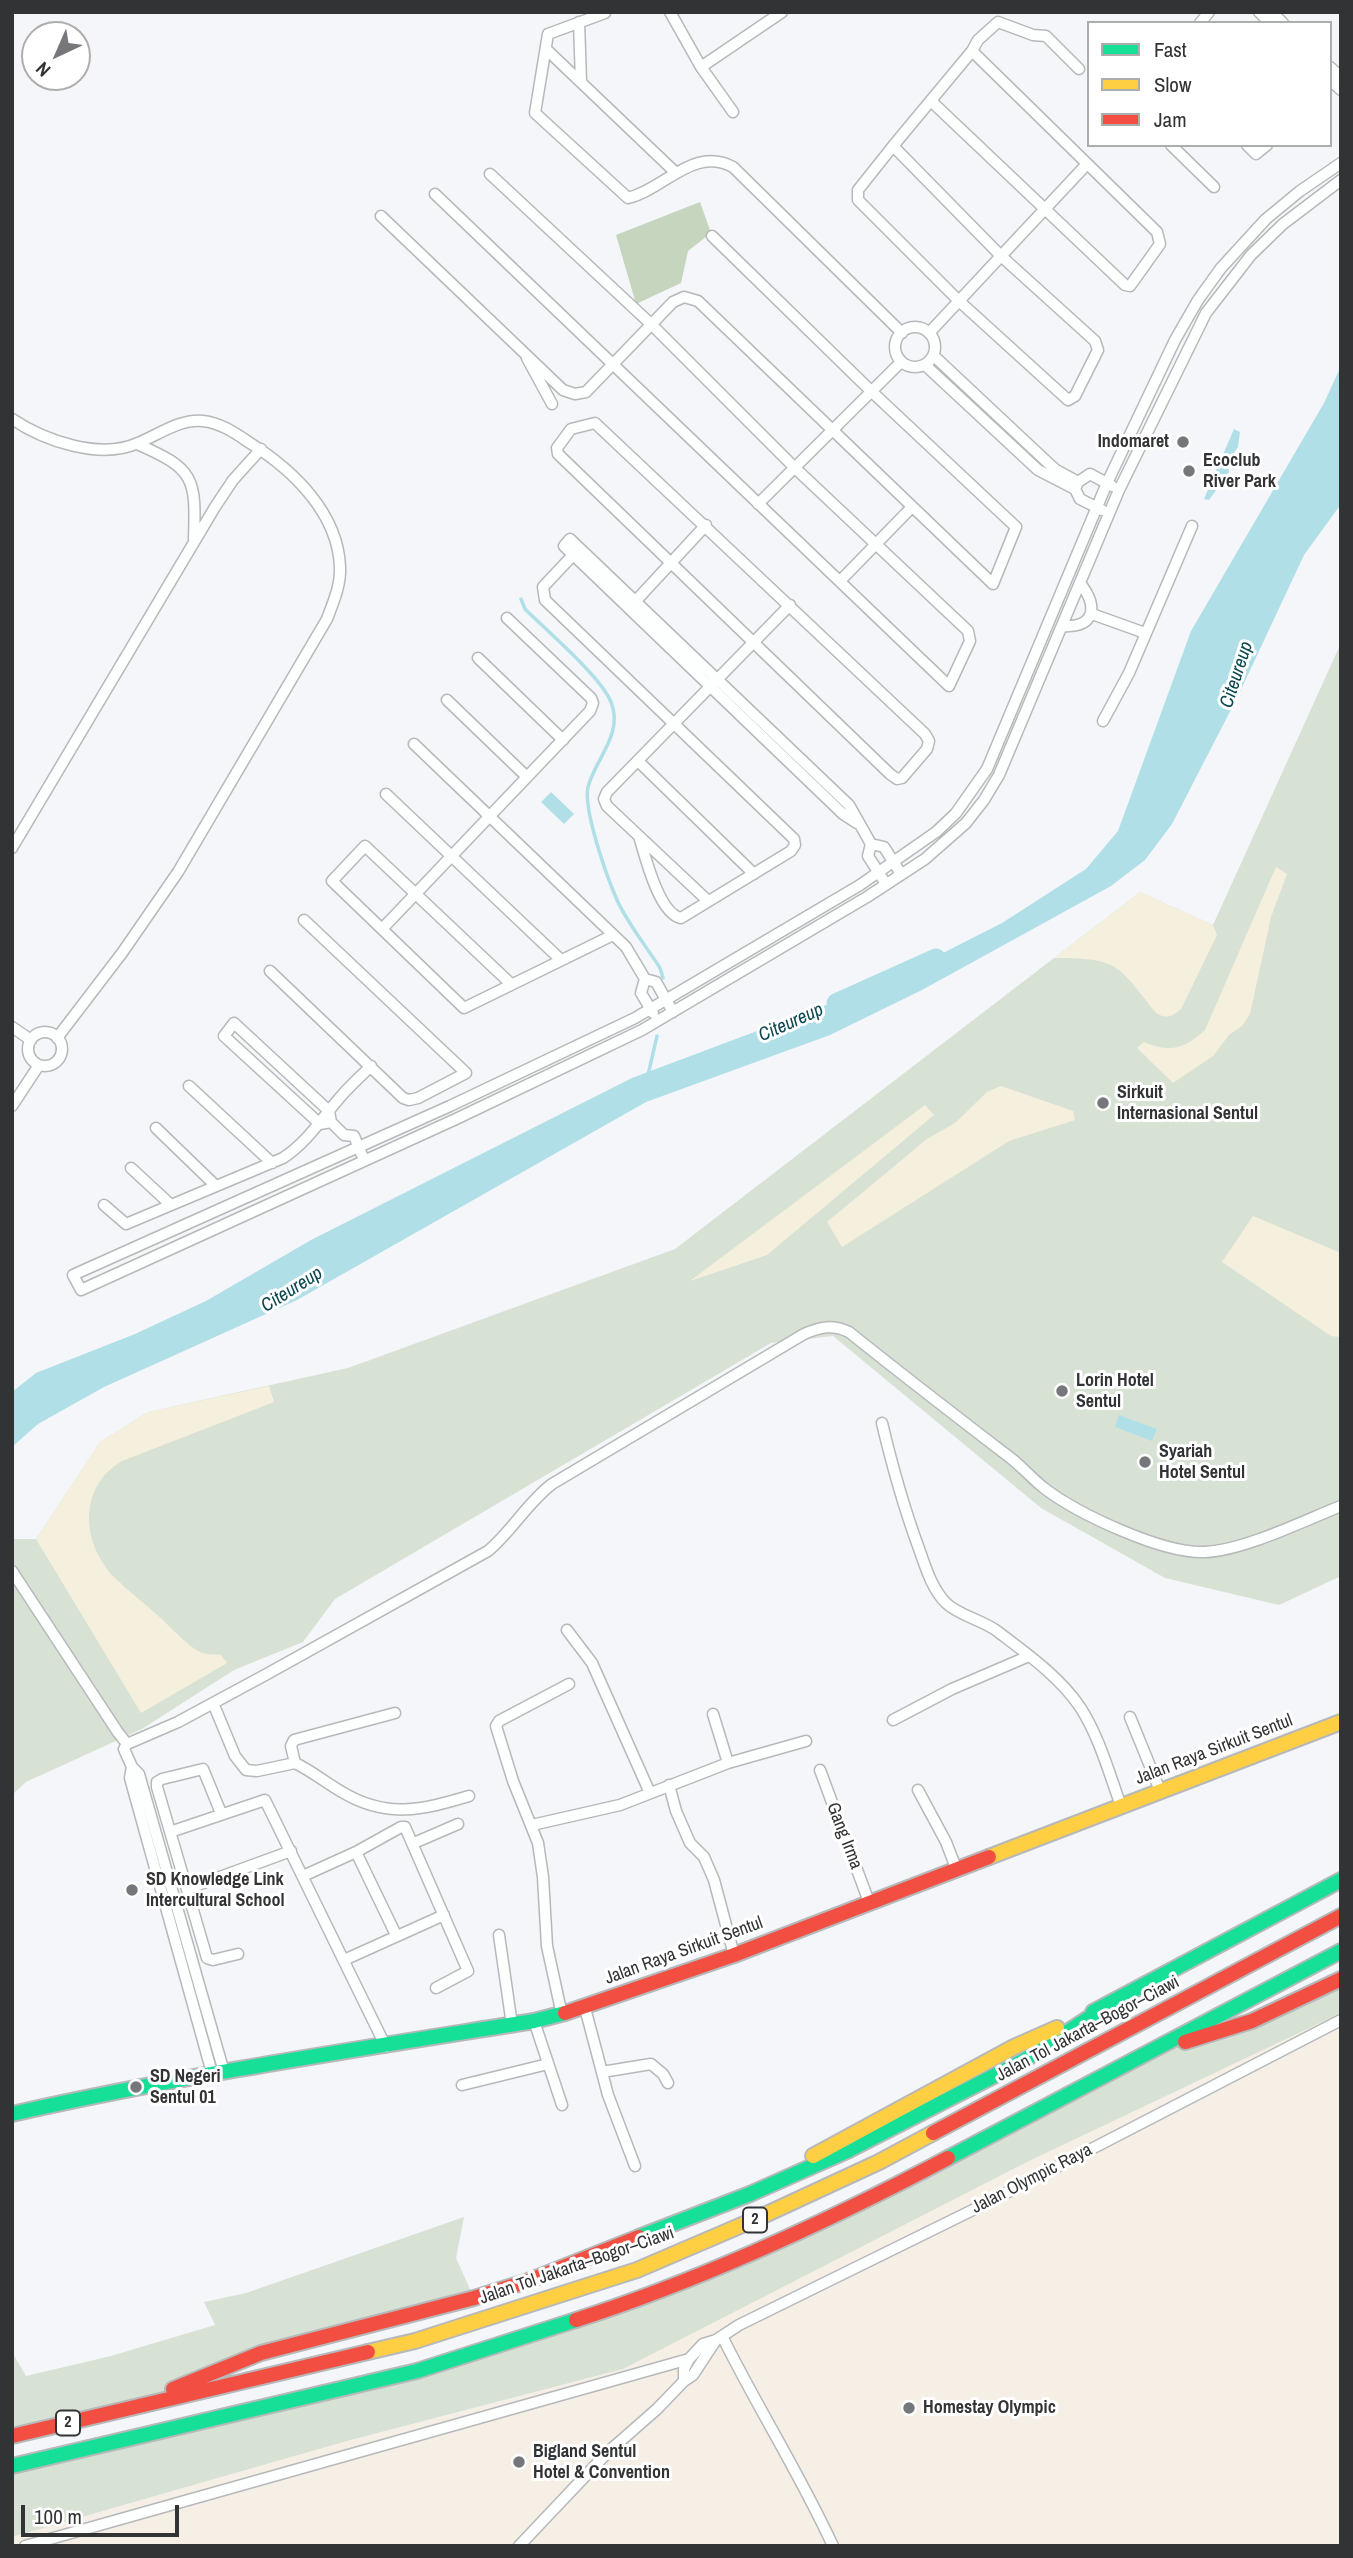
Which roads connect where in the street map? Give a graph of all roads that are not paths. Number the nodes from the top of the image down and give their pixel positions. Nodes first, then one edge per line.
1 (670, 12) edge
2 (782, 12) edge
3 (605, 13) edge
4 (579, 22) junction
5 (546, 49) junction
6 (972, 51) junction
7 (701, 67) junction
8 (1079, 69) dead end
9 (581, 82) junction
10 (931, 101) junction
11 (733, 112) dead end
12 (893, 146) junction
13 (1173, 147) edge
14 (1249, 147) edge
15 (1265, 147) edge
16 (1341, 163) edge
17 (1087, 164) junction
18 (676, 173) junction
19 (490, 174) dead end
20 (1341, 180) edge
21 (1214, 187) dead end
22 (435, 194) dead end
23 (1045, 209) junction
24 (381, 216) dead end
25 (712, 236) dead end
26 (1001, 256) junction
27 (959, 301) junction
28 (652, 325) junction
29 (929, 332) junction
30 (902, 333) junction
31 (522, 349) junction
32 (934, 356) junction
33 (901, 362) junction
34 (615, 364) junction
35 (925, 365) junction
36 (871, 391) junction
37 (552, 404) dead end
38 (12, 419) edge
39 (833, 430) junction
40 (137, 444) junction
41 (261, 449) junction
42 (1046, 461) junction
43 (795, 468) junction
44 (1038, 470) junction
45 (1107, 483) junction
46 (1077, 485) junction
47 (1119, 490) junction
48 (758, 504) junction
49 (912, 507) junction
50 (1097, 508) junction
51 (1109, 514) junction
52 (706, 525) junction
53 (1192, 526) dead end
54 (193, 542) junction
55 (876, 544) junction
56 (573, 555) junction
57 (671, 563) junction
58 (840, 581) junction
59 (1080, 583) junction
60 (632, 605) junction
61 (790, 605) junction
62 (1091, 614) junction
63 (507, 618) dead end
64 (1062, 625) junction
65 (1145, 634) junction
66 (754, 643) junction
67 (478, 658) dead end
68 (714, 683) junction
69 (447, 700) dead end
70 (1103, 721) dead end
71 (674, 724) junction
72 (563, 740) junction
73 (414, 744) dead end
74 (638, 761) junction
75 (527, 777) junction
76 (386, 794) dead end
77 (489, 816) junction
78 (639, 836) junction
79 (871, 844) junction
80 (12, 848) edge
81 (451, 856) junction
82 (894, 862) junction
83 (878, 872) junction
84 (754, 874) junction
85 (901, 874) junction
86 (886, 884) junction
87 (416, 893) junction
88 (708, 901) junction
89 (304, 920) dead end
90 (382, 929) junction
91 (613, 935) junction
92 (561, 960) junction
93 (270, 971) dead end
94 (645, 979) junction
95 (511, 984) junction
96 (666, 1000) junction
97 (650, 1009) junction
98 (673, 1012) junction
99 (657, 1021) junction
100 (12, 1027) edge
101 (57, 1038) junction
102 (31, 1040) junction
103 (39, 1065) junction
104 (371, 1066) junction
105 (189, 1086) dead end
106 (12, 1106) edge
107 (327, 1119) junction
108 (156, 1128) dead end
109 (344, 1135) junction
110 (358, 1147) junction
111 (344, 1153) junction
112 (364, 1160) junction
113 (272, 1163) junction
114 (349, 1166) junction
115 (131, 1168) dead end
116 (216, 1186) junction
117 (104, 1205) dead end
118 (171, 1205) junction
119 (882, 1423) dead end
120 (1341, 1506) edge
121 (12, 1571) edge
122 (568, 1630) dead end
123 (1029, 1656) junction
124 (569, 1684) dead end
125 (213, 1703) junction
126 (395, 1713) dead end
127 (713, 1714) dead end
128 (1130, 1717) dead end
129 (893, 1720) dead end
130 (1341, 1722) edge
131 (806, 1741) dead end
132 (127, 1744) junction
133 (295, 1763) junction
134 (728, 1763) junction
135 (820, 1770) dead end
136 (669, 1785) junction
137 (918, 1790) dead end
138 (650, 1793) junction
139 (1161, 1793) junction
140 (469, 1796) dead end
141 (1121, 1806) junction
142 (221, 1813) junction
143 (458, 1824) dead end
144 (532, 1825) junction
145 (170, 1832) junction
146 (414, 1843) junction
147 (291, 1851) junction
148 (356, 1852) junction
149 (957, 1868) junction
150 (303, 1876) junction
151 (1341, 1880) edge
152 (187, 1889) junction
153 (869, 1902) junction
154 (444, 1915) junction
155 (1341, 1916) edge
156 (499, 1935) dead end
157 (397, 1936) junction
158 (1341, 1951) edge
159 (239, 1954) dead end
160 (734, 1955) junction
161 (344, 1960) junction
162 (1341, 1979) edge
163 (436, 1988) dead end
164 (585, 2008) junction
165 (562, 2015) junction
166 (1341, 2020) edge
167 (534, 2021) junction
168 (512, 2025) junction
169 (386, 2047) junction
170 (1142, 2056) junction
171 (548, 2064) junction
172 (602, 2072) junction
173 (218, 2073) junction
174 (668, 2082) dead end
175 (462, 2085) dead end
176 (562, 2105) dead end
177 (12, 2113) edge
178 (635, 2166) dead end
179 (719, 2338) junction
180 (689, 2359) junction
181 (684, 2381) junction
182 (124, 2409) junction
183 (12, 2436) edge
184 (12, 2466) edge
185 (25, 2546) edge
186 (519, 2546) edge
187 (833, 2546) edge

1 - 7 street
2 - 7 street
3 - 4 street
4 - 5 street
4 - 9 street
5 - 9 street
5 - 18 street
6 - 8 street
6 - 10 street
6 - 17 street
7 - 11 street
9 - 18 street
10 - 12 street
10 - 23 street
12 - 26 street
12 - 27 street
13 - 21 street
14 - 15 street
16 - 45 street
17 - 23 street
17 - 23 street
18 - 30 street
19 - 28 street
20 - 47 street
22 - 34 street
23 - 26 street
24 - 31 street
25 - 36 street
26 - 27 street
26 - 27 street
27 - 29 street
28 - 34 street
28 - 39 street
28 - 43 street
29 - 30 street
29 - 32 street
30 - 33 street
31 - 34 street
31 - 37 street
32 - 35 street
32 - 42 street
33 - 35 street
33 - 36 street
34 - 48 street
35 - 44 street
36 - 39 street
36 - 49 street
38 - 40 street
39 - 43 street
39 - 49 street
40 - 41 street
40 - 54 street
41 - 54 street
41 - 101 street
42 - 44 street
42 - 46 street
43 - 48 street
43 - 55 street
44 - 46 street
45 - 46 street
45 - 47 street
45 - 50 street
46 - 50 street
47 - 51 street
48 - 58 street
49 - 55 street
50 - 51 street
50 - 82 street
51 - 59 street
52 - 57 street
52 - 57 street
52 - 61 street
53 - 65 street
54 - 80 street
55 - 58 street
55 - 58 street
56 - 60 street
56 - 60 street
56 - 71 street
57 - 60 street
57 - 66 street
59 - 62 street
59 - 64 street
60 - 68 street
61 - 66 street
61 - 66 street
62 - 64 street
62 - 65 street
63 - 72 street
64 - 85 street
65 - 70 street
66 - 68 street
67 - 72 street
68 - 71 street
68 - 79 street
69 - 75 street
71 - 74 street
71 - 84 street
72 - 75 street
73 - 77 street
74 - 78 street
74 - 84 street
75 - 77 street
76 - 81 street
77 - 81 street
77 - 91 street
78 - 88 street
78 - 88 street
79 - 82 street
79 - 83 street
81 - 87 street
81 - 92 street
82 - 83 street
82 - 85 street
83 - 86 street
83 - 96 street
84 - 88 street
85 - 86 street
86 - 98 street
87 - 90 street
87 - 90 street
87 - 95 street
89 - 104 street
90 - 95 street
91 - 92 street
91 - 94 street
92 - 95 street
93 - 104 street
94 - 96 street
94 - 97 street
96 - 97 street
96 - 98 street
97 - 99 street
97 - 110 street
98 - 99 street
99 - 112 street
100 - 102 street
101 - 102 street
101 - 103 street
102 - 103 street
103 - 106 street
104 - 107 street
105 - 113 street
107 - 107 street
107 - 109 street
107 - 113 street
108 - 116 street
109 - 110 street
109 - 111 street
110 - 111 street
110 - 112 street
111 - 114 street
111 - 114 street
112 - 114 street
113 - 116 street
115 - 118 street
116 - 118 street
117 - 118 street
119 - 123 street
120 - 125 street
121 - 132 street
122 - 138 street
123 - 129 street
123 - 141 street
124 - 144 street
125 - 132 street
125 - 133 street
126 - 133 street
127 - 134 street
128 - 139 street
130 - 139 main road, Jalan Raya Sirkuit Sentul
131 - 134 street
132 - 173 street
133 - 140 street
134 - 136 street
135 - 153 street, Gang Irma
136 - 138 street
136 - 160 street
137 - 149 street
138 - 144 street
139 - 141 main road, Jalan Raya Sirkuit Sentul
141 - 149 main road, Jalan Raya Sirkuit Sentul
142 - 145 street
142 - 145 street
142 - 147 street
143 - 146 street
144 - 165 street
145 - 152 street
146 - 148 street
146 - 154 street
147 - 150 street
147 - 152 street
148 - 150 street
148 - 157 street
149 - 153 main road, Jalan Raya Sirkuit Sentul
150 - 161 street
151 - 182 main road
152 - 159 street
153 - 160 main road, Jalan Raya Sirkuit Sentul
154 - 157 street
154 - 163 street
155 - 182 main road, Jalan Tol Jakarta–Bogor–Ciawi / 2
156 - 168 street
157 - 161 street
158 - 170 main road, 2
160 - 164 main road, Jalan Raya Sirkuit Sentul
161 - 169 street
162 - 170 main road
164 - 165 main road, Jalan Raya Sirkuit Sentul
164 - 172 street
165 - 167 main road, Jalan Raya Sirkuit Sentul
166 - 179 street, Jalan Olympic Raya
167 - 168 main road, Jalan Raya Sirkuit Sentul
167 - 171 street
168 - 169 main road, Jalan Raya Sirkuit Sentul
169 - 173 main road, Jalan Raya Sirkuit Sentul
170 - 184 main road, 2
171 - 175 street
171 - 176 street
172 - 174 street
172 - 178 street
173 - 177 main road, Jalan Raya Sirkuit Sentul
179 - 180 street, Jalan Olympic Raya
179 - 181 street, Jalan Olympic Raya
179 - 187 street
180 - 181 street
180 - 185 street, Jalan Olympic Raya
181 - 186 street, Jalan Olympic Raya
182 - 183 main road, Jalan Tol Jakarta–Bogor–Ciawi / 2

